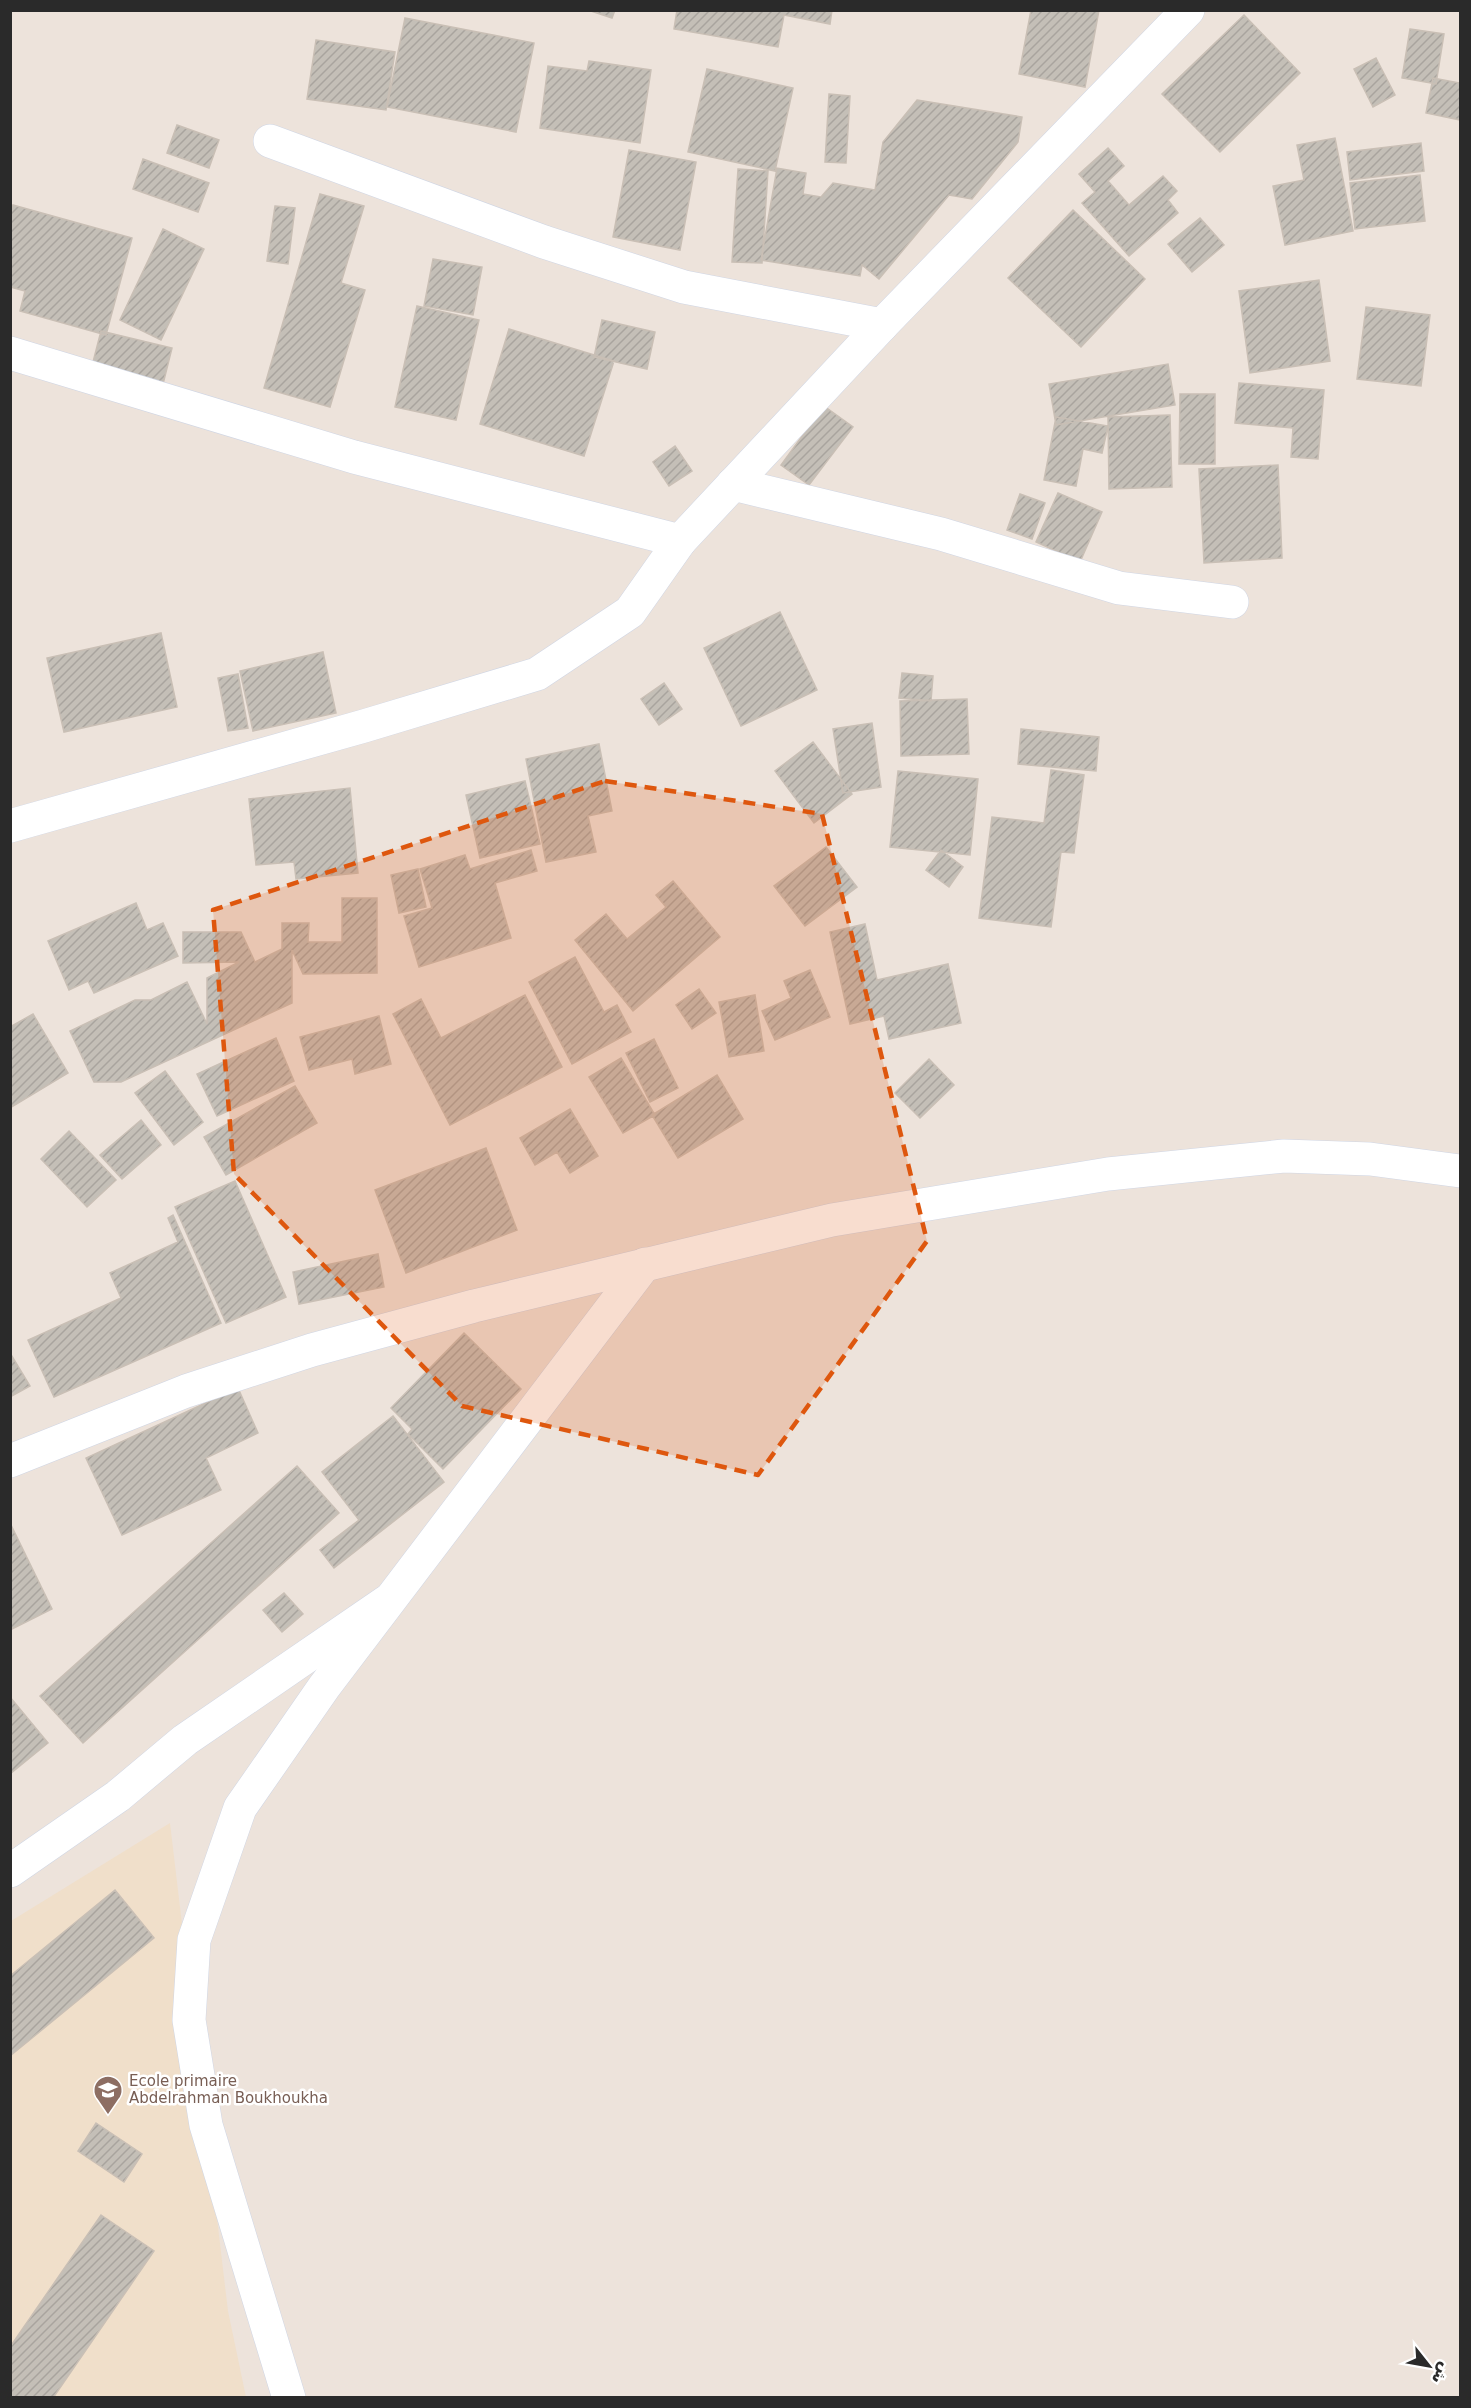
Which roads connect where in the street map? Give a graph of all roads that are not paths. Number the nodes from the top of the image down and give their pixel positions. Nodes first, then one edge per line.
1 (1188, 10) edge
2 (270, 141) dead end
3 (882, 325) junction
4 (10, 353) edge
5 (733, 484) junction
6 (680, 541) junction
7 (1232, 602) dead end
8 (11, 825) edge
9 (1461, 1172) edge
10 (645, 1264) junction
11 (10, 1461) edge
12 (392, 1598) junction
13 (10, 1871) edge
14 (289, 2397) edge

1 - 3 street
2 - 3 street
3 - 5 street
4 - 6 street
5 - 6 street
5 - 7 street
6 - 8 street
9 - 10 street
10 - 11 street
10 - 12 street
12 - 13 street
12 - 14 street

